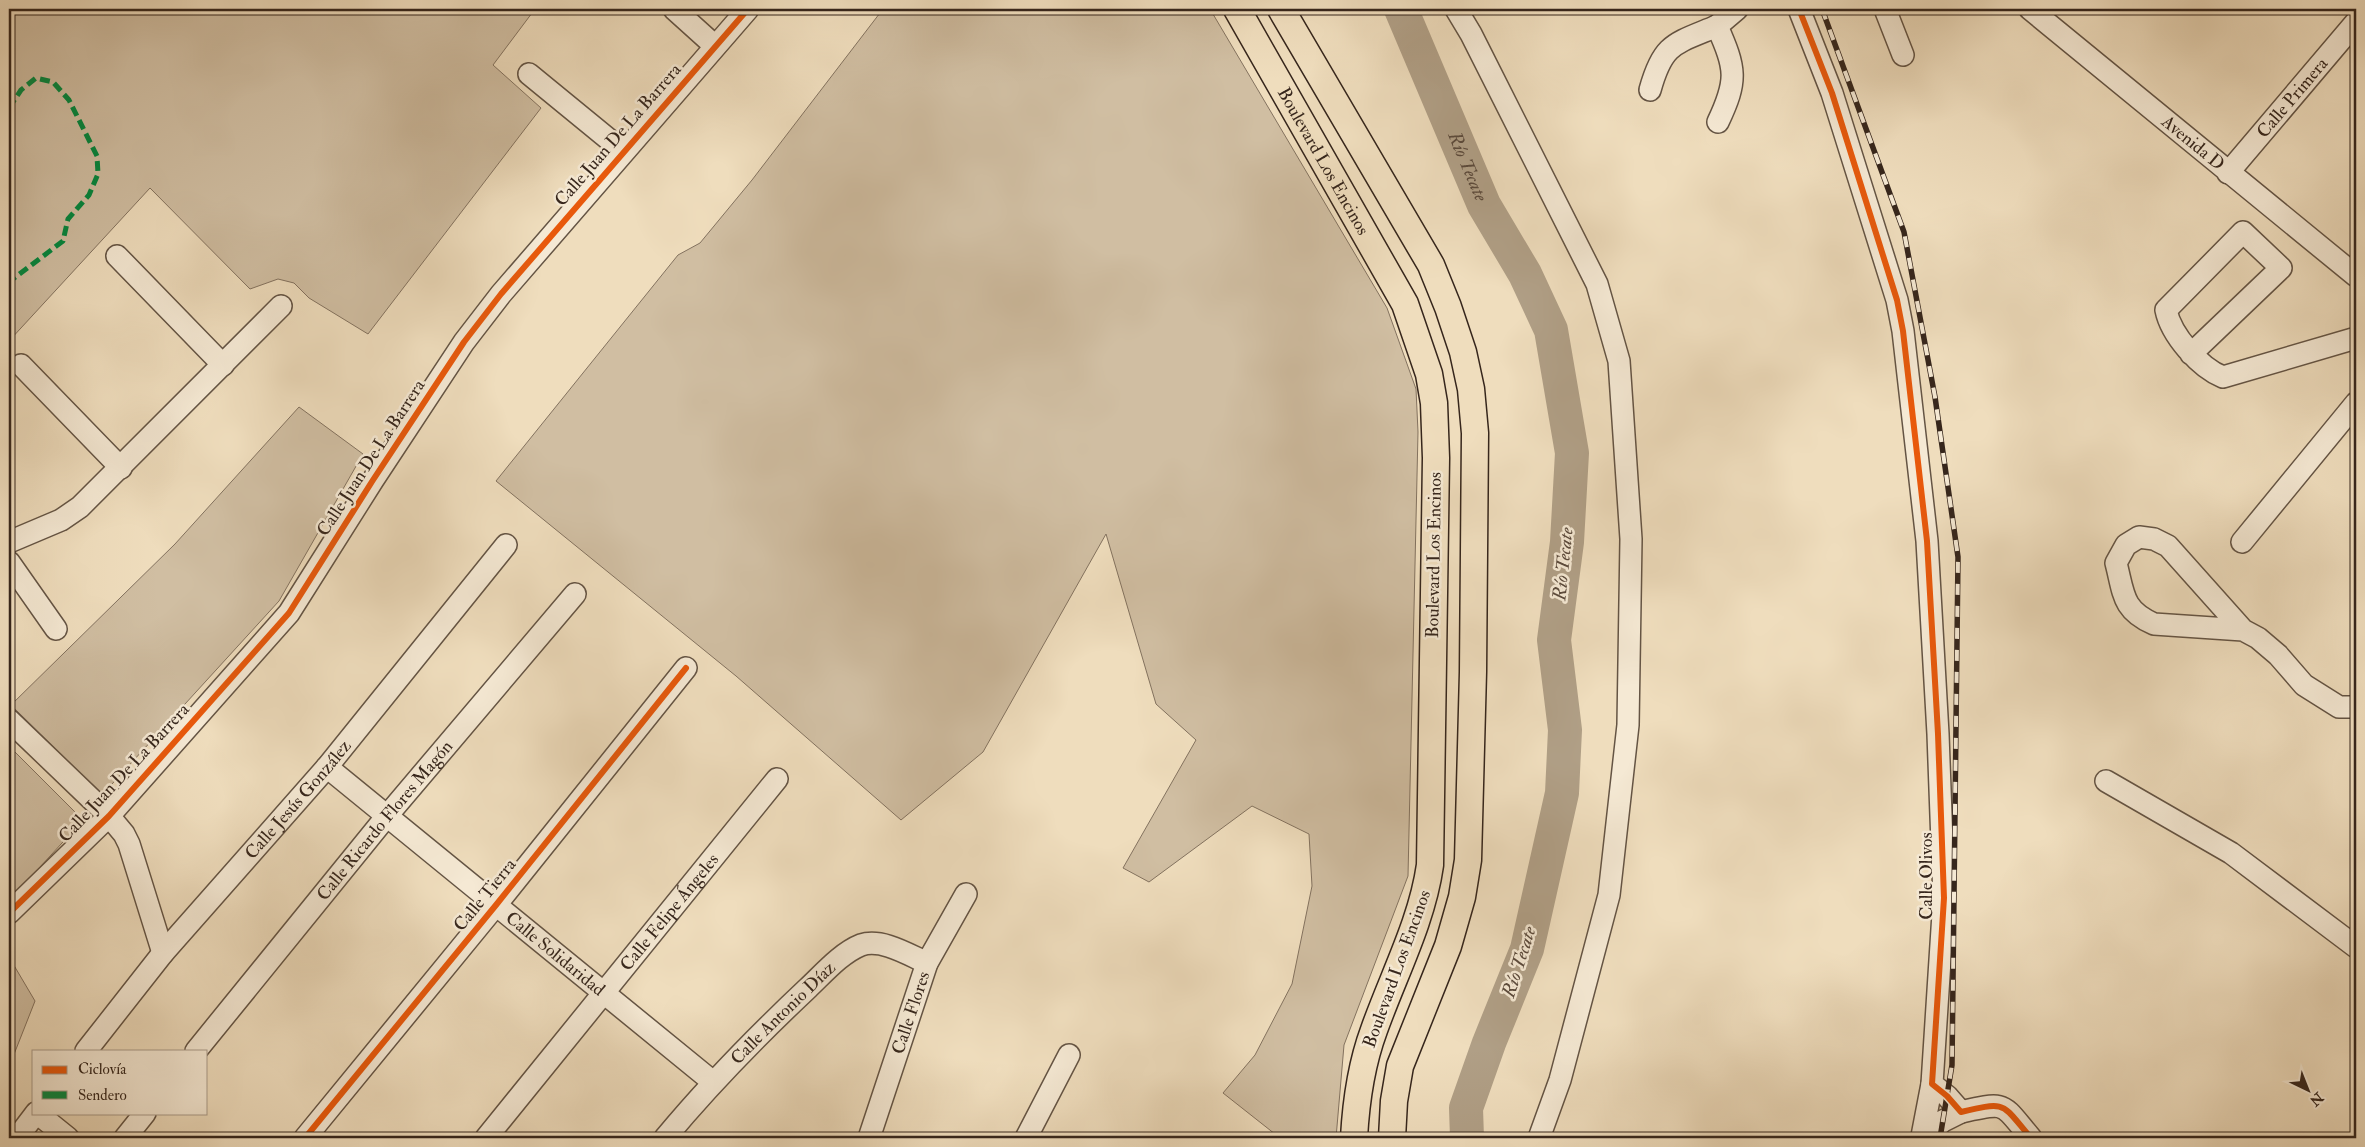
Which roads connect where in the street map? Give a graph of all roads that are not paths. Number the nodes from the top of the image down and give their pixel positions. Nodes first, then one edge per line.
1 (674, 9) edge
2 (748, 9) edge
3 (1237, 9) edge
4 (1281, 9) edge
5 (1456, 9) edge
6 (1737, 9) edge
7 (1799, 9) edge
8 (1884, 9) edge
9 (2030, 9) edge
10 (2356, 22) edge
11 (1717, 26) junction
12 (715, 46) junction
13 (1903, 55) dead end
14 (529, 74) dead end
15 (1650, 90) dead end
16 (1718, 122) dead end
17 (623, 151) junction
18 (2228, 173) junction
19 (117, 256) dead end
20 (2356, 276) edge
21 (281, 306) dead end
22 (2356, 338) edge
23 (2191, 354) junction
24 (21, 364) dead end
25 (223, 365) junction
26 (2356, 404) edge
27 (121, 468) junction
28 (9, 542) edge
29 (2242, 542) dead end
30 (506, 545) dead end
31 (9, 562) edge
32 (575, 594) dead end
33 (56, 629) dead end
34 (2243, 630) junction
35 (686, 668) dead end
36 (2356, 708) edge
37 (9, 720) edge
38 (327, 767) junction
39 (777, 779) dead end
40 (2106, 781) dead end
41 (109, 816) junction
42 (386, 817) junction
43 (966, 894) dead end
44 (496, 906) junction
45 (9, 913) edge
46 (2356, 947) edge
47 (163, 953) junction
48 (927, 963) junction
49 (602, 994) junction
50 (87, 1050) edge
51 (197, 1050) edge
52 (1069, 1056) dead end
53 (713, 1082) junction
54 (1932, 1084) junction
55 (1961, 1112) junction
56 (36, 1114) edge
57 (38, 1114) edge
58 (144, 1114) edge
59 (672, 1135) edge
60 (1922, 1137) edge
61 (17, 1138) edge
62 (68, 1138) edge
63 (125, 1138) edge
64 (304, 1138) edge
65 (486, 1138) edge
66 (869, 1138) edge
67 (1026, 1138) edge
68 (1354, 1138) edge
69 (1392, 1138) edge
70 (1540, 1138) edge
71 (2031, 1138) edge

1 - 12 street
2 - 12 street, Calle Juan De La Barrera
3 - 68 main road, Boulevard Los Encinos
4 - 69 main road, Boulevard Los Encinos
5 - 70 street
6 - 11 street
7 - 54 street, Calle Olivos
8 - 13 street
9 - 18 street, Avenida D
10 - 18 street, Calle Primera
11 - 15 street
11 - 16 street
12 - 17 street, Calle Juan De La Barrera
14 - 17 street
17 - 41 street, Calle Juan De La Barrera
18 - 20 street, Avenida D
19 - 25 street
21 - 25 street
22 - 23 street
23 - 23 street
24 - 27 street
25 - 27 street
26 - 29 street
27 - 28 street
30 - 38 street, Calle Jesús González
31 - 33 street
32 - 42 street, Calle Ricardo Flores Magón
34 - 34 street
34 - 36 street
35 - 44 street, Calle Tierra
37 - 41 street, Calle Juan De La Barrera
38 - 42 street, Calle Solidaridad
38 - 47 street, Calle Jesús González
39 - 49 street, Calle Felipe Ángeles
40 - 46 street
41 - 45 street, Calle Juan De La Barrera
41 - 47 street, Calle Juan De La Barrera
42 - 44 street, Calle Solidaridad
42 - 51 street, Calle Ricardo Flores Magón
43 - 48 street, Calle Flores
44 - 49 street, Calle Solidaridad
44 - 64 street, Calle Tierra
47 - 50 street, Calle Jesús González
48 - 53 street, Calle Antonio Díaz
48 - 66 street, Calle Flores
49 - 53 street, Calle Solidaridad
49 - 65 street, Calle Felipe Ángeles
52 - 67 street
53 - 59 street, Calle Antonio Díaz
54 - 55 street
54 - 60 street, Calle Olivos
55 - 60 street
55 - 71 street
56 - 61 street
57 - 62 street
58 - 63 street

